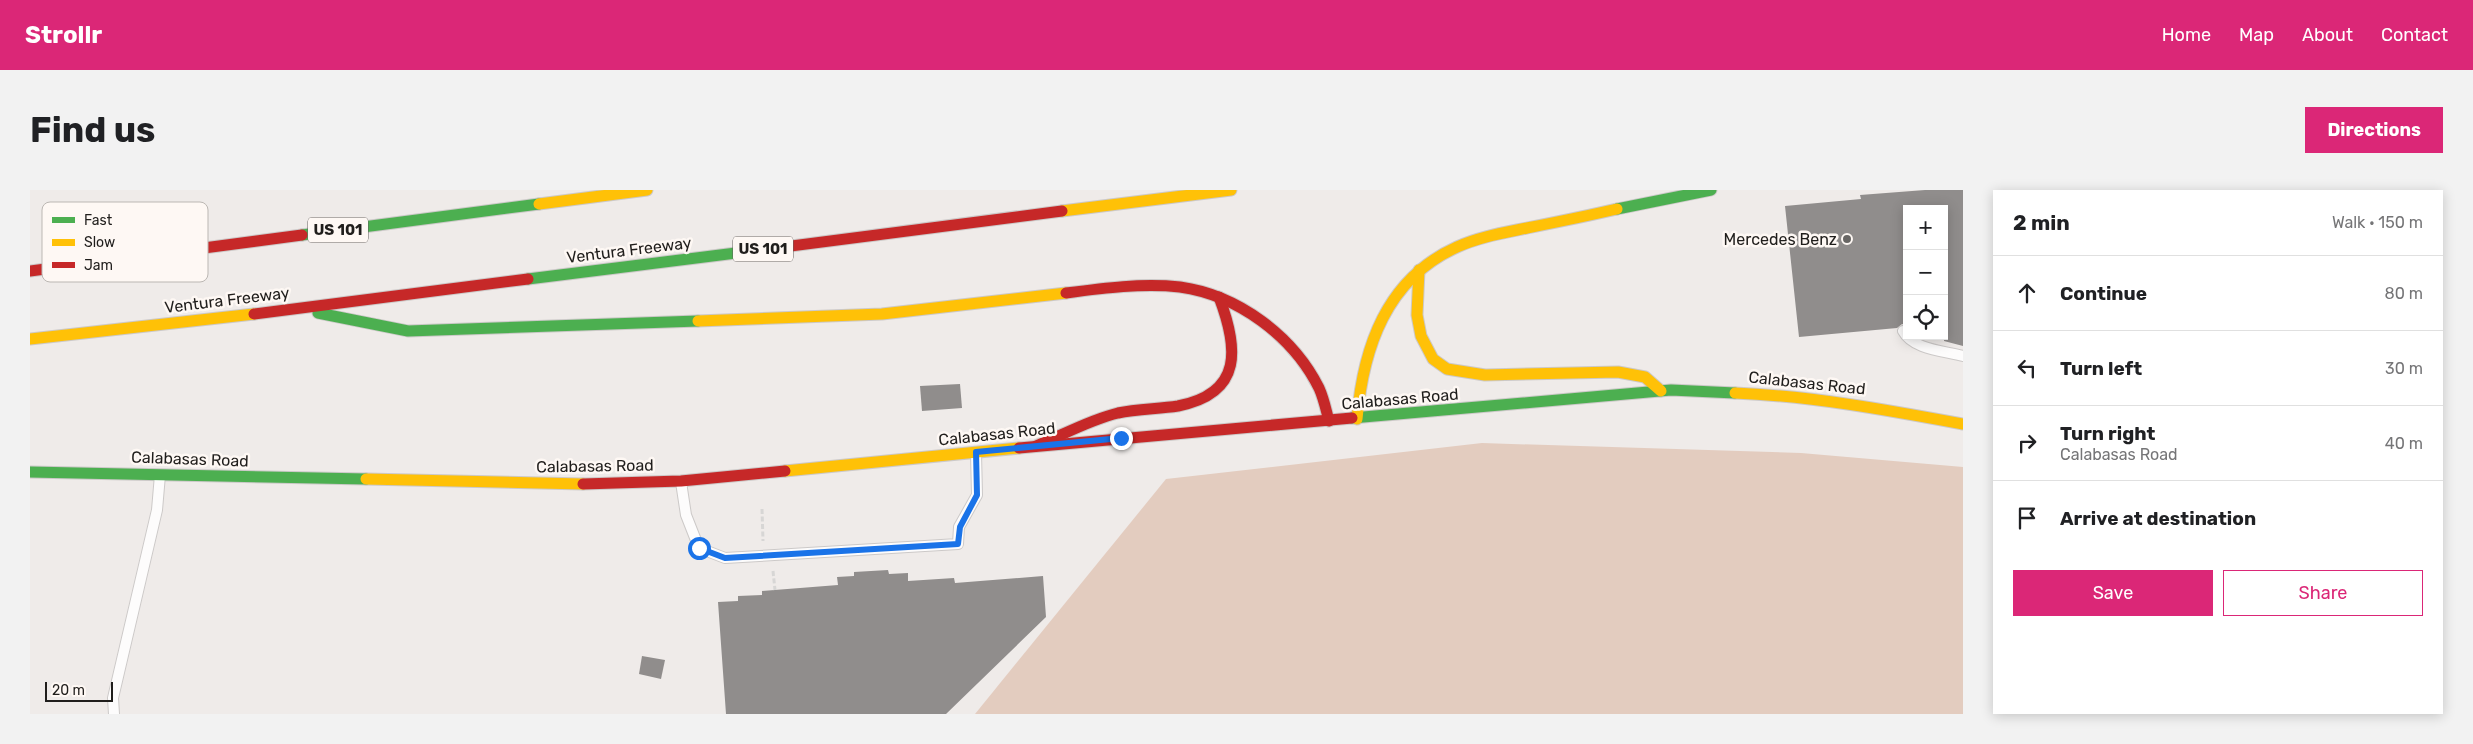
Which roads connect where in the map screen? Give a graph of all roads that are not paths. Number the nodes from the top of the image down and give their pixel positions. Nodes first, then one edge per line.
1 (647, 190) edge
2 (1231, 190) edge
3 (1711, 190) edge
4 (208, 248) edge
5 (1419, 270) junction
6 (1219, 297) junction
7 (295, 309) junction
8 (30, 339) edge
9 (1910, 340) edge
10 (1963, 356) edge
11 (1661, 391) junction
12 (1356, 419) junction
13 (1329, 421) junction
14 (1963, 424) edge
15 (1036, 446) junction
16 (976, 452) junction
17 (30, 472) edge
18 (160, 474) junction
19 (681, 481) junction
20 (114, 714) edge

1 - 4 main road, US 101
2 - 7 main road, Ventura Freeway / US 101
3 - 5 main road
5 - 11 main road
5 - 12 main road
6 - 7 main road
6 - 13 main road
6 - 15 main road
7 - 8 main road, Ventura Freeway / US 101
9 - 10 lane
11 - 12 main road, Calabasas Road
11 - 14 main road, Calabasas Road
12 - 13 main road, Calabasas Road
13 - 15 main road, Calabasas Road
15 - 16 main road, Calabasas Road
16 - 19 main road, Calabasas Road
16 - 19 lane
17 - 18 main road, Calabasas Road
18 - 19 main road, Calabasas Road
18 - 20 lane

